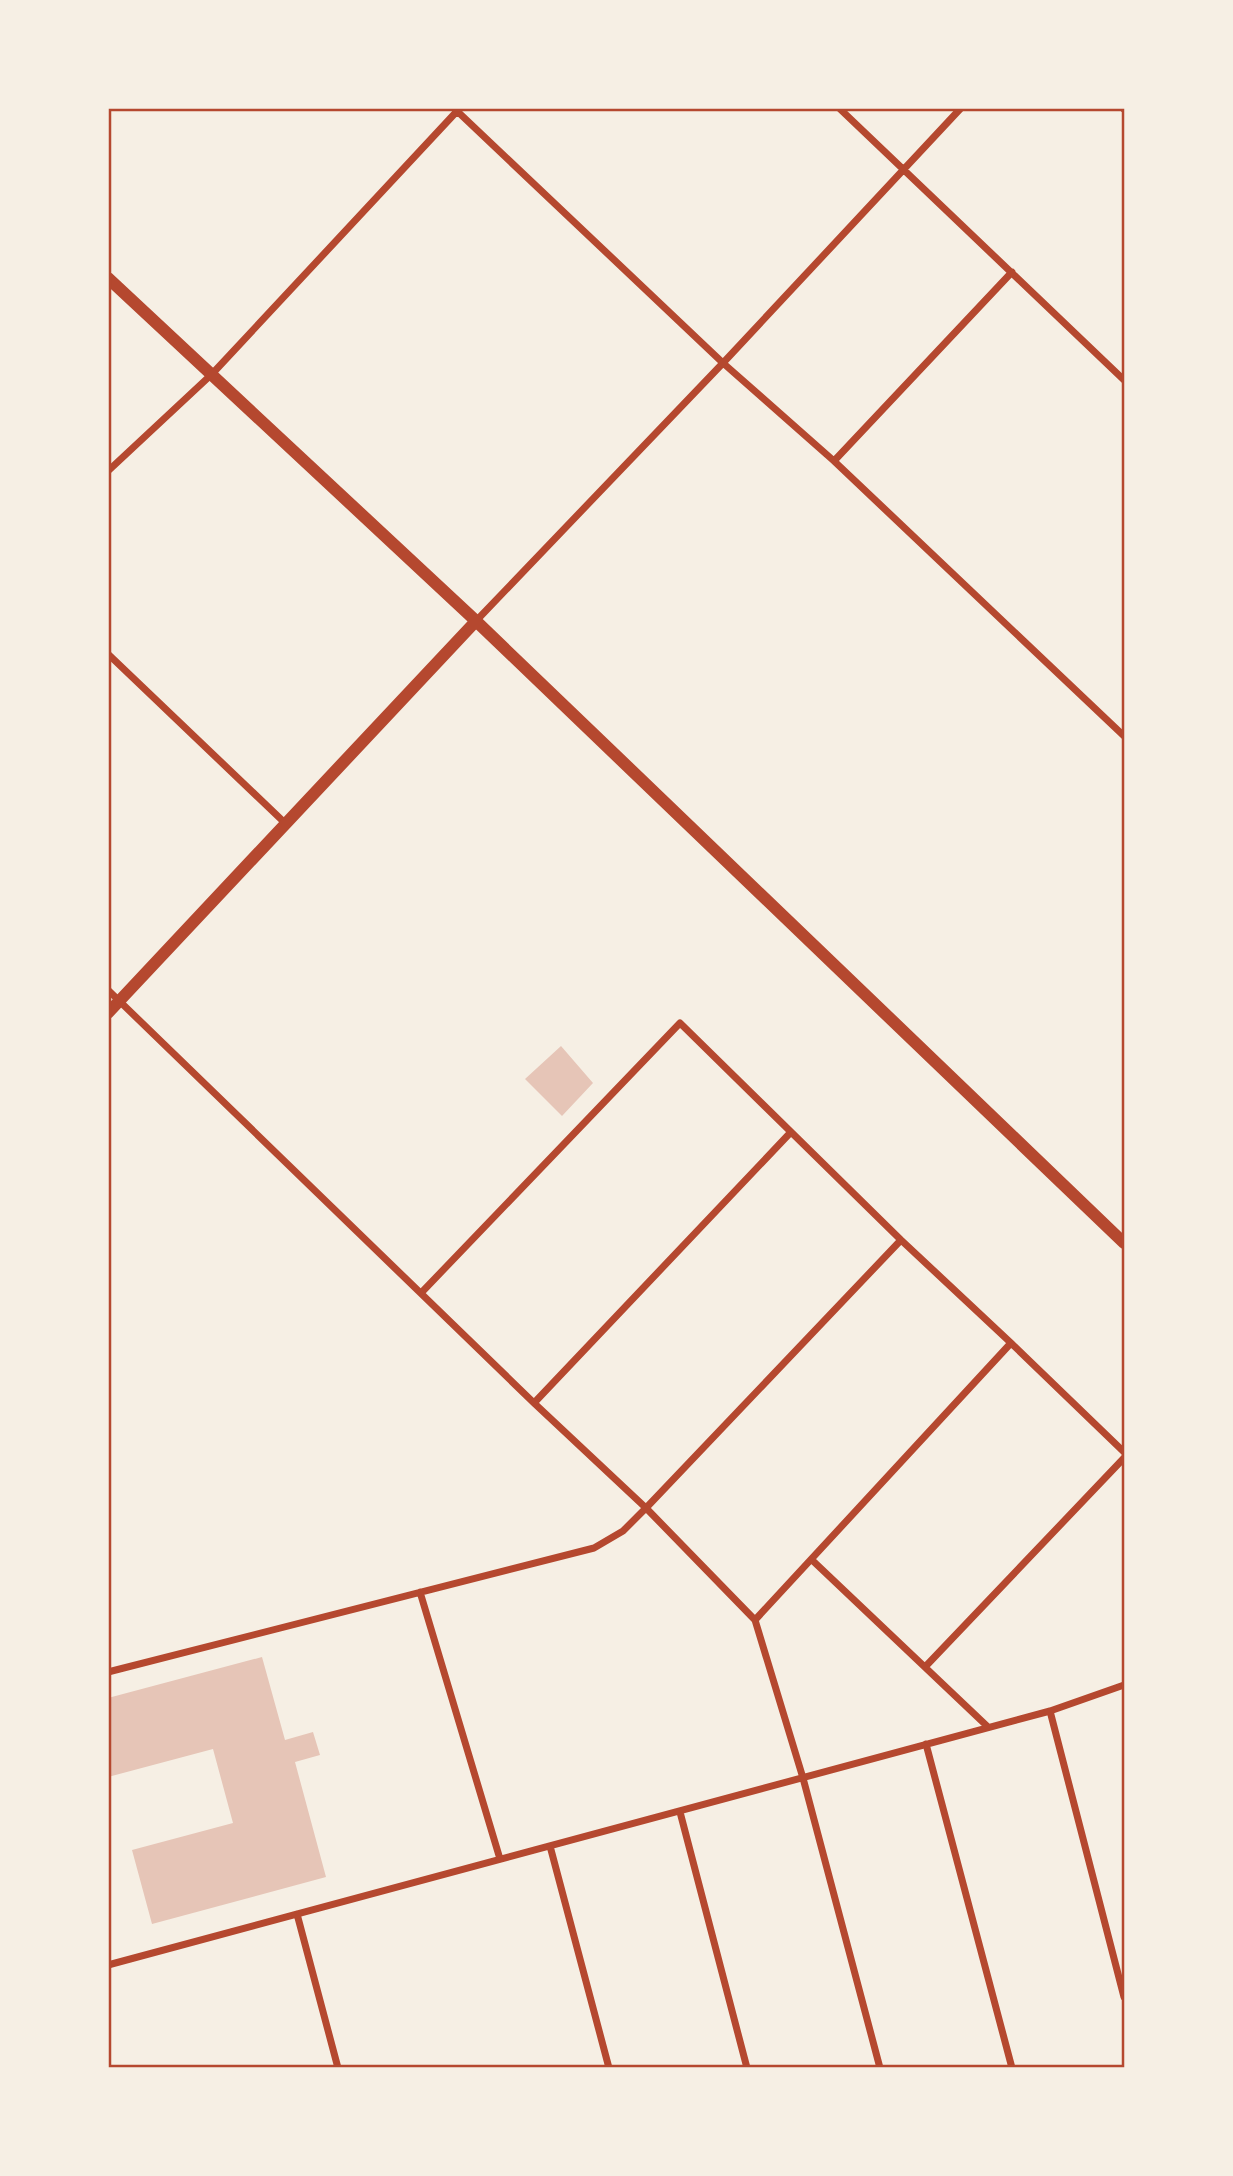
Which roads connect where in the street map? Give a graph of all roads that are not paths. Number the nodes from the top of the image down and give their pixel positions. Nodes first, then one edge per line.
1 (839, 108) edge
2 (961, 108) edge
3 (458, 110) edge
4 (904, 170) junction
5 (1012, 272) junction
6 (108, 278) edge
7 (723, 363) junction
8 (212, 374) junction
9 (1125, 380) edge
10 (834, 461) junction
11 (108, 471) edge
12 (477, 621) junction
13 (108, 654) edge
14 (1125, 736) edge
15 (287, 824) junction
16 (108, 990) edge
17 (120, 1001) junction
18 (108, 1013) edge
19 (791, 1132) junction
20 (901, 1240) junction
21 (1125, 1243) edge
22 (422, 1292) junction
23 (1012, 1343) junction
24 (534, 1403) junction
25 (1125, 1452) edge
26 (1125, 1458) edge
27 (646, 1508) junction
28 (812, 1560) junction
29 (420, 1592) junction
30 (755, 1620) junction
31 (925, 1667) junction
32 (108, 1672) edge
33 (1125, 1685) edge
34 (1050, 1711) junction
35 (988, 1727) junction
36 (926, 1744) junction
37 (803, 1778) junction
38 (680, 1812) junction
39 (550, 1846) junction
40 (500, 1859) junction
41 (297, 1914) junction
42 (108, 1965) edge
43 (1125, 1997) edge
44 (338, 2067) edge
45 (609, 2067) edge
46 (747, 2067) edge
47 (880, 2067) edge
48 (1012, 2067) edge

1 - 4 street
2 - 4 street
3 - 7 street
3 - 8 street
4 - 5 street
4 - 7 street
5 - 9 street
5 - 10 street
6 - 8 street
7 - 10 street
7 - 12 street
8 - 11 street
8 - 12 street
10 - 14 street
12 - 15 street
12 - 21 street
13 - 15 street
15 - 17 street
16 - 17 street
17 - 18 street
17 - 22 street
19 - 20 street
19 - 22 street
19 - 24 street
20 - 23 street
20 - 27 street
22 - 24 street
23 - 25 street
23 - 28 street
24 - 27 street
26 - 31 street
27 - 29 street
27 - 30 street
28 - 30 street
28 - 31 street
29 - 32 street
29 - 40 street
30 - 37 street
31 - 35 street
33 - 34 street
34 - 35 street
34 - 43 street
35 - 36 street
36 - 37 street
36 - 48 street
37 - 38 street
37 - 47 street
38 - 39 street
38 - 46 street
39 - 40 street
39 - 45 street
40 - 41 street
41 - 42 street
41 - 44 street

